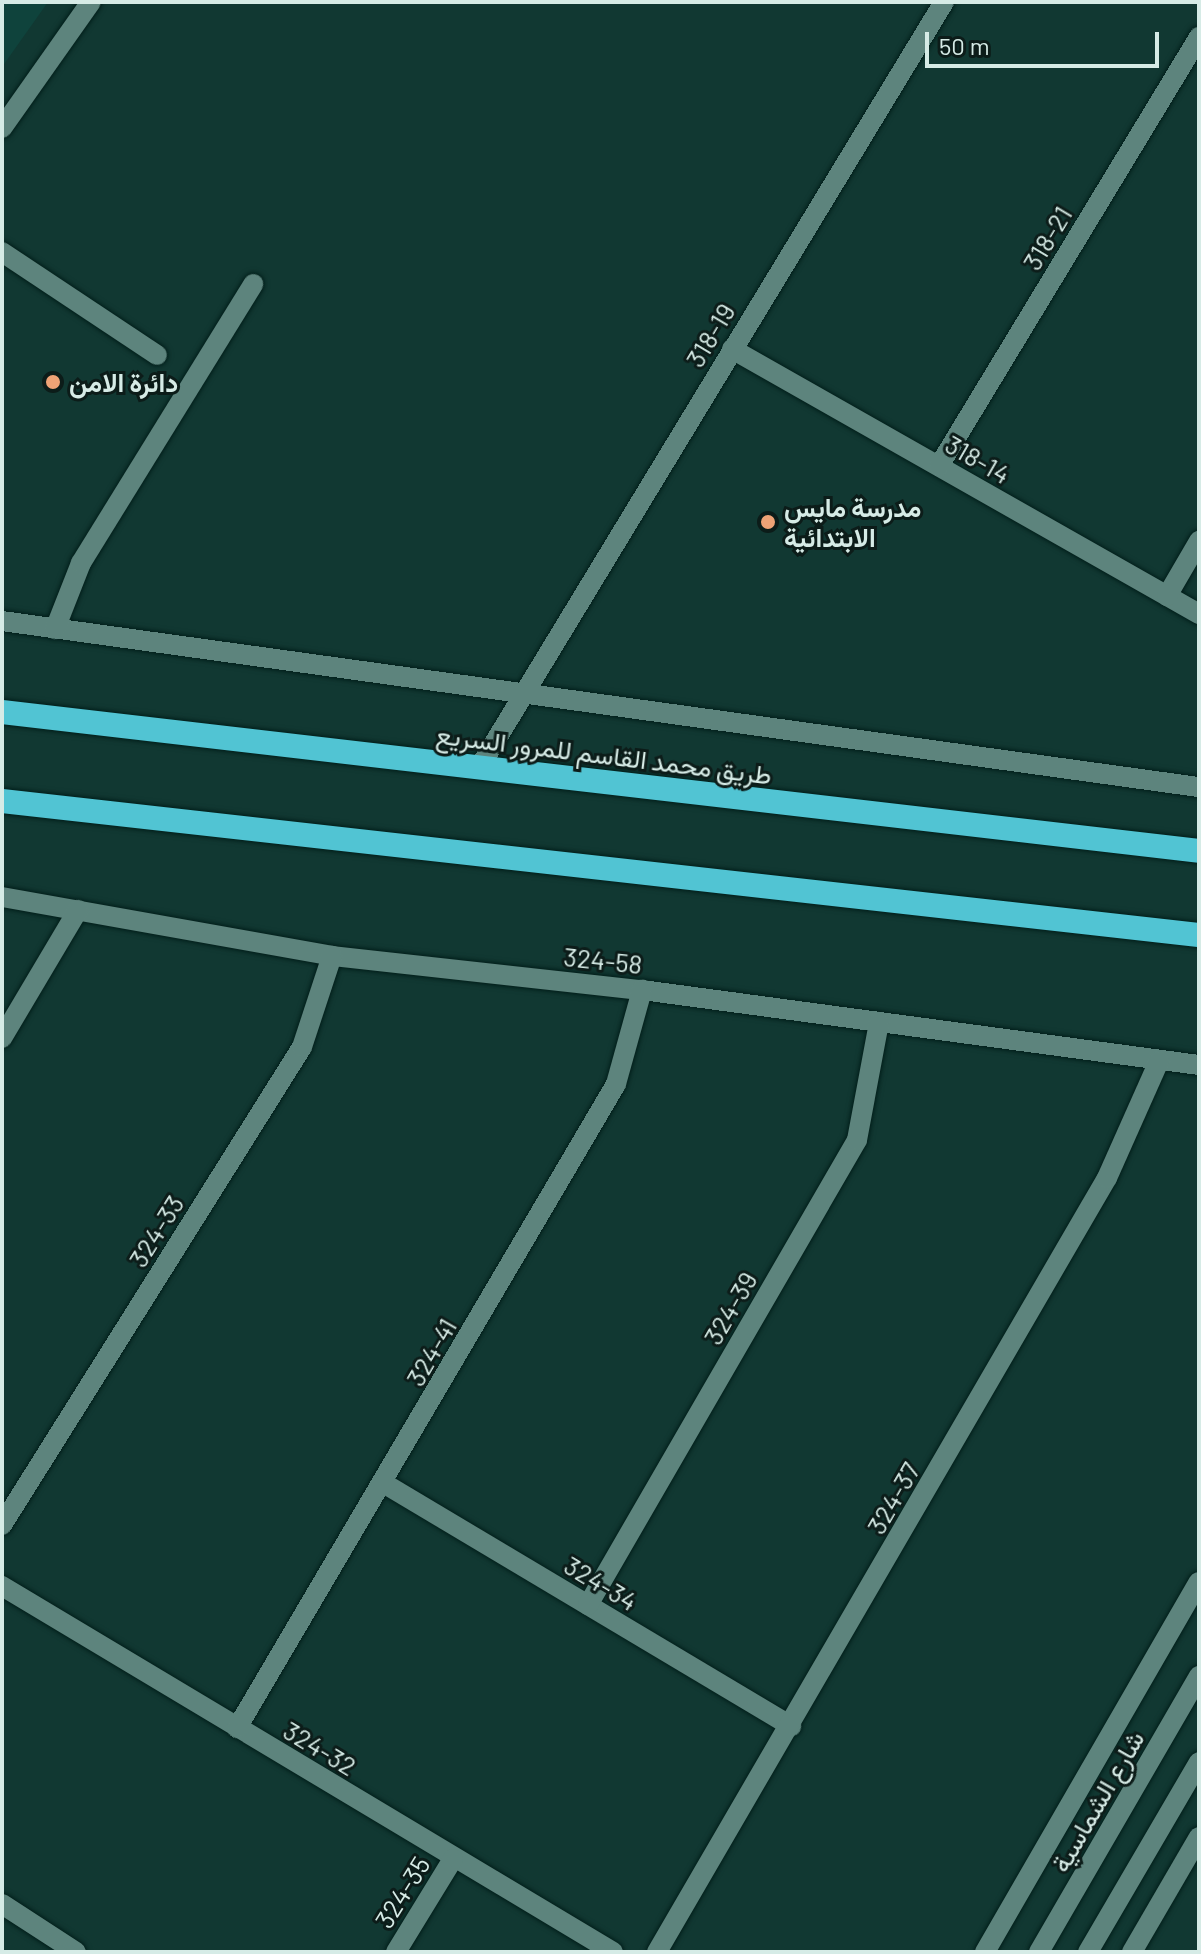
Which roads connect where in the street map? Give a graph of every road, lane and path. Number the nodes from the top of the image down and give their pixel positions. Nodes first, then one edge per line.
1 (91, 2) edge
2 (944, 2) edge
3 (1199, 37) edge
4 (2, 128) edge
5 (2, 252) edge
6 (253, 284) dead end
7 (732, 349) junction
8 (157, 355) dead end
9 (939, 466) junction
10 (1199, 541) edge
11 (1167, 596) junction
12 (1199, 614) edge
13 (2, 621) edge
14 (55, 629) junction
15 (520, 695) junction
16 (2, 712) edge
17 (479, 768) junction
18 (1199, 787) edge
19 (2, 801) edge
20 (1199, 851) edge
21 (2, 897) edge
22 (78, 910) junction
23 (1199, 935) edge
24 (332, 956) junction
25 (642, 990) junction
26 (879, 1022) junction
27 (2, 1038) edge
28 (1159, 1061) junction
29 (1199, 1065) edge
30 (385, 1484) junction
31 (2, 1525) edge
32 (1199, 1582) edge
33 (2, 1586) edge
34 (588, 1605) junction
35 (1199, 1676) edge
36 (791, 1726) junction
37 (237, 1728) junction
38 (1199, 1762) edge
39 (1199, 1837) edge
40 (453, 1859) junction
41 (2, 1904) edge
42 (76, 1952) edge
43 (396, 1952) edge
44 (613, 1952) edge
45 (657, 1952) edge
46 (985, 1952) edge
47 (1039, 1952) edge
48 (1088, 1952) edge
49 (1132, 1952) edge

1 - 4 street
2 - 7 street, 318-19
3 - 9 street, 318-21
5 - 8 street
6 - 14 street
7 - 9 street, 318-14
7 - 15 street, 318-19
9 - 11 street, 318-14
10 - 11 street
11 - 12 street, 318-14
13 - 14 street
14 - 15 street
15 - 17 street, 318-19
15 - 18 street
16 - 17 highway, طريق محمد القاسم للمرور السريع
17 - 20 highway, طريق محمد القاسم للمرور السريع
19 - 23 highway
21 - 22 street, 324-58
22 - 24 street, 324-58
22 - 27 street
24 - 25 street, 324-58
24 - 31 street, 324-33
25 - 26 street, 324-58
25 - 30 street, 324-41
26 - 28 street, 324-58
26 - 34 street, 324-39
28 - 29 street, 324-58
28 - 36 street, 324-37
30 - 34 street, 324-34
30 - 37 street, 324-41
32 - 46 street
33 - 37 street, 324-32
34 - 36 street, 324-34
35 - 47 street, شارع الشماسية
36 - 45 street, 324-37
37 - 40 street, 324-32
38 - 48 street
39 - 49 street
40 - 43 street, 324-35
40 - 44 street, 324-32
41 - 42 street

